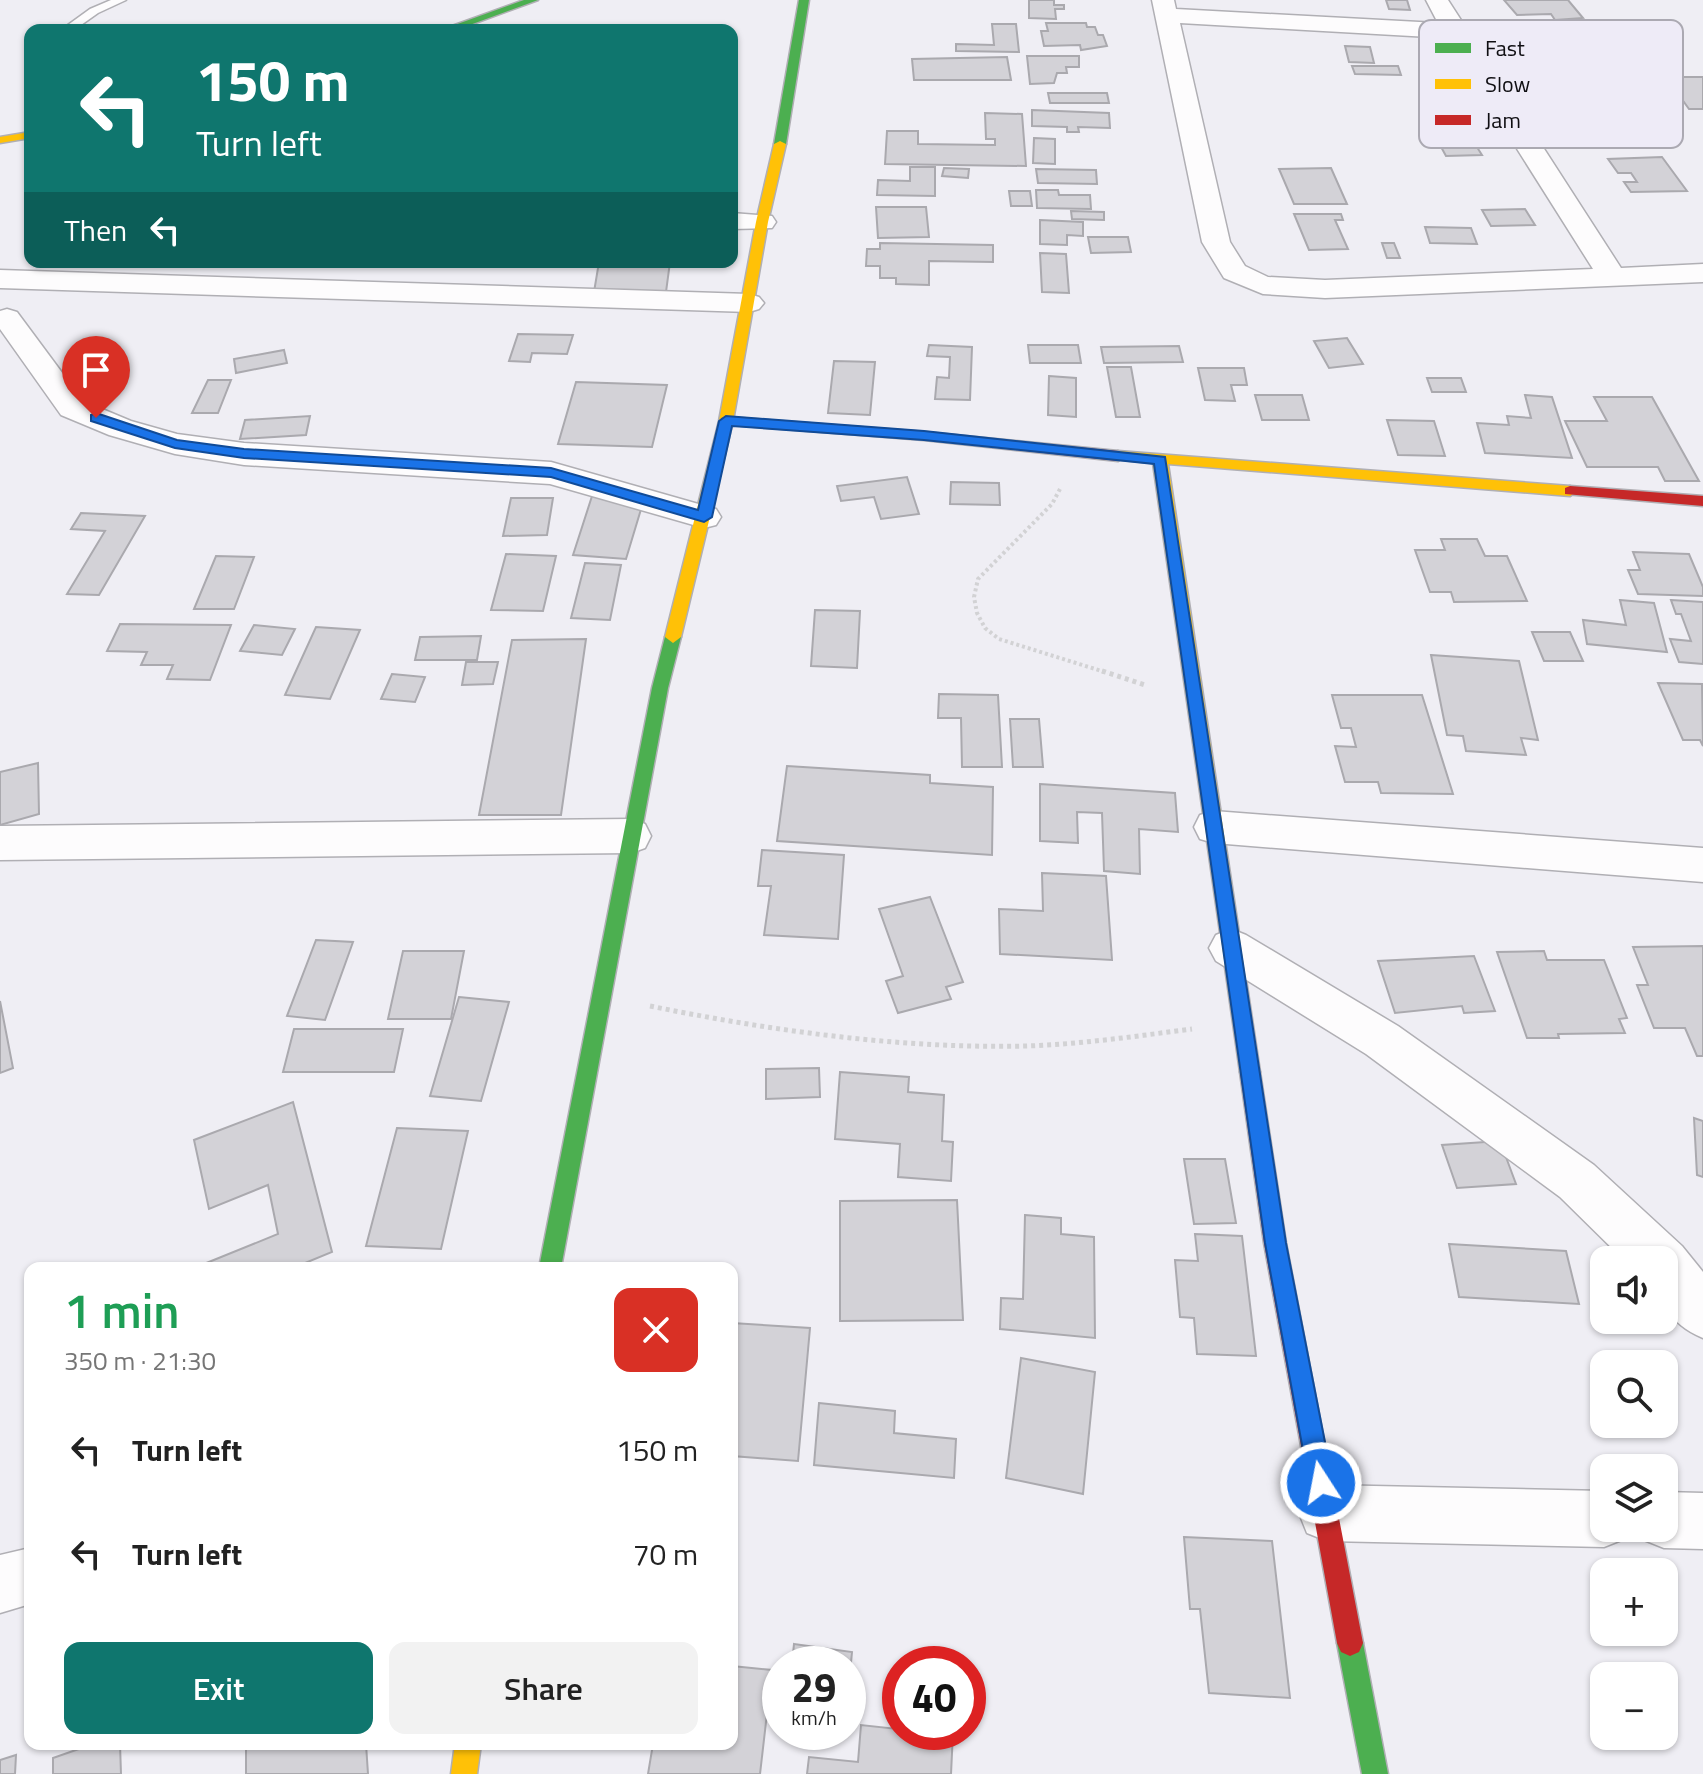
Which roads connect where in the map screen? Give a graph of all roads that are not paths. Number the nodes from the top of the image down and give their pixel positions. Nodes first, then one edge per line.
1 (121, 0) edge
2 (533, 0) edge
3 (1437, 0) edge
4 (807, 1) edge
5 (1165, 7) edge
6 (1448, 20) edge
7 (76, 24) edge
8 (463, 24) edge
9 (1419, 28) edge
10 (24, 136) edge
11 (0, 140) edge
12 (1529, 148) edge
13 (738, 221) edge
14 (762, 222) junction
15 (1703, 273) edge
16 (1612, 276) junction
17 (0, 279) edge
18 (749, 303) junction
19 (2, 313) edge
20 (726, 421) junction
21 (1160, 460) junction
22 (1703, 501) edge
23 (704, 517) junction
24 (1214, 827) junction
25 (631, 836) junction
26 (0, 843) edge
27 (1703, 865) edge
28 (1231, 948) junction
29 (1645, 1246) edge
30 (551, 1262) edge
31 (1678, 1282) edge
32 (1703, 1312) edge
33 (1327, 1513) junction
34 (1590, 1519) edge
35 (1678, 1520) edge
36 (1703, 1521) edge
37 (24, 1578) edge
38 (0, 1584) edge
39 (467, 1750) edge
40 (464, 1774) edge
41 (1375, 1774) edge

1 - 7 lane
2 - 8 main road
3 - 6 street
4 - 14 main road
5 - 9 street
5 - 16 street
10 - 11 main road
12 - 16 street
13 - 14 street
14 - 18 main road
15 - 16 street
17 - 18 street
18 - 20 main road
19 - 23 street
20 - 21 main road
20 - 23 main road
21 - 22 main road
21 - 24 main road
23 - 25 main road
24 - 27 street
24 - 28 main road
25 - 26 street
25 - 30 main road
28 - 29 street
28 - 33 main road
31 - 32 street
33 - 34 street
33 - 41 main road
35 - 36 street
37 - 38 street
39 - 40 main road

